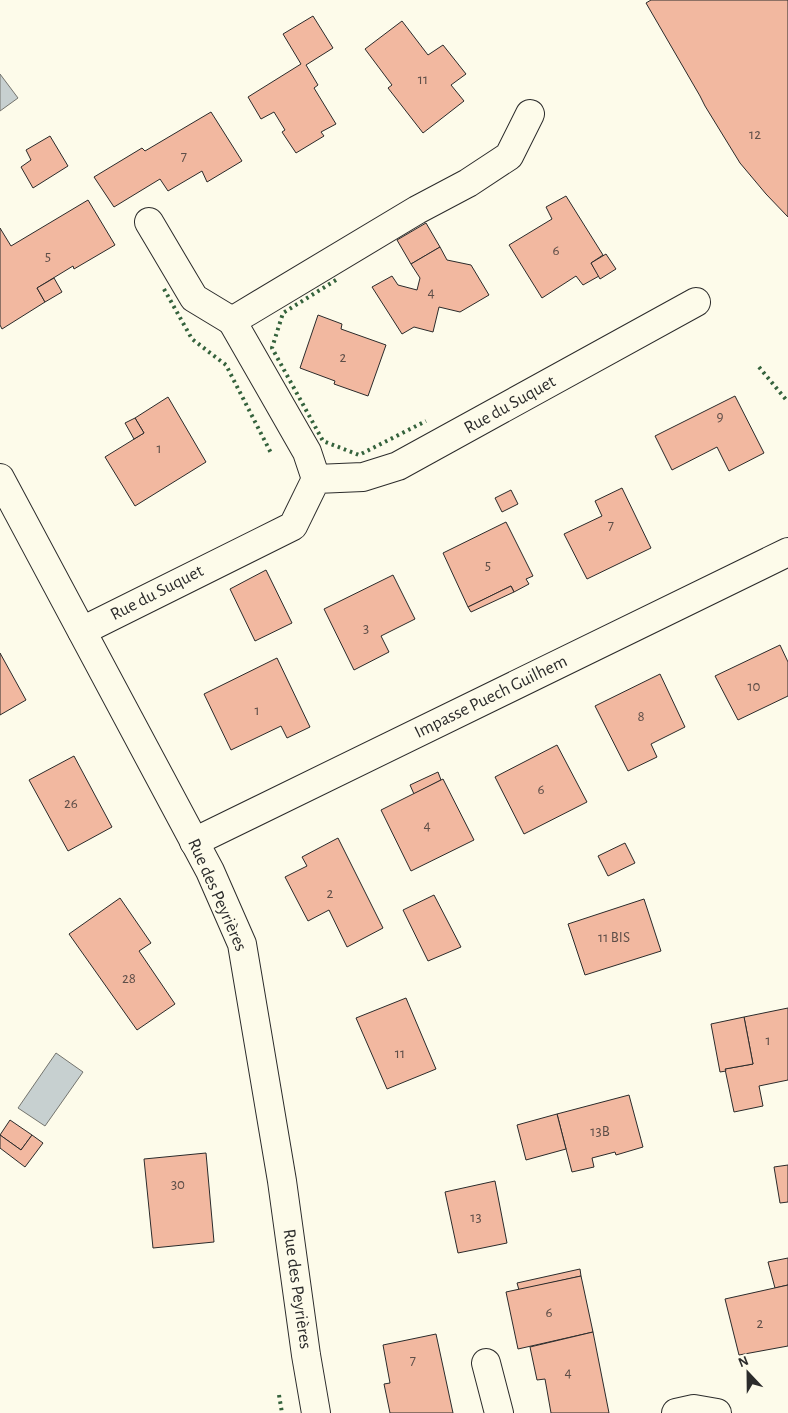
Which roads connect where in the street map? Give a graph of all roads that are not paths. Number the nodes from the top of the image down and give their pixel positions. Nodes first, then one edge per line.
1 (530, 114) dead end
2 (149, 222) dead end
3 (696, 302) dead end
4 (232, 322) junction
5 (0, 478) edge
6 (316, 479) junction
7 (788, 552) edge
8 (82, 631) junction
9 (194, 842) junction
10 (486, 1363) dead end
11 (316, 1413) edge
12 (499, 1413) edge
13 (676, 1413) edge
14 (717, 1413) edge

1 - 4 street
2 - 4 street
3 - 6 street, Rue du Suquet
4 - 6 street
5 - 8 street, Rue des Peyrières
6 - 8 street, Rue du Suquet
7 - 9 street, Impasse Puech Guilhem
8 - 9 street, Rue des Peyrières
9 - 11 street, Rue des Peyrières
10 - 12 street
13 - 14 street

